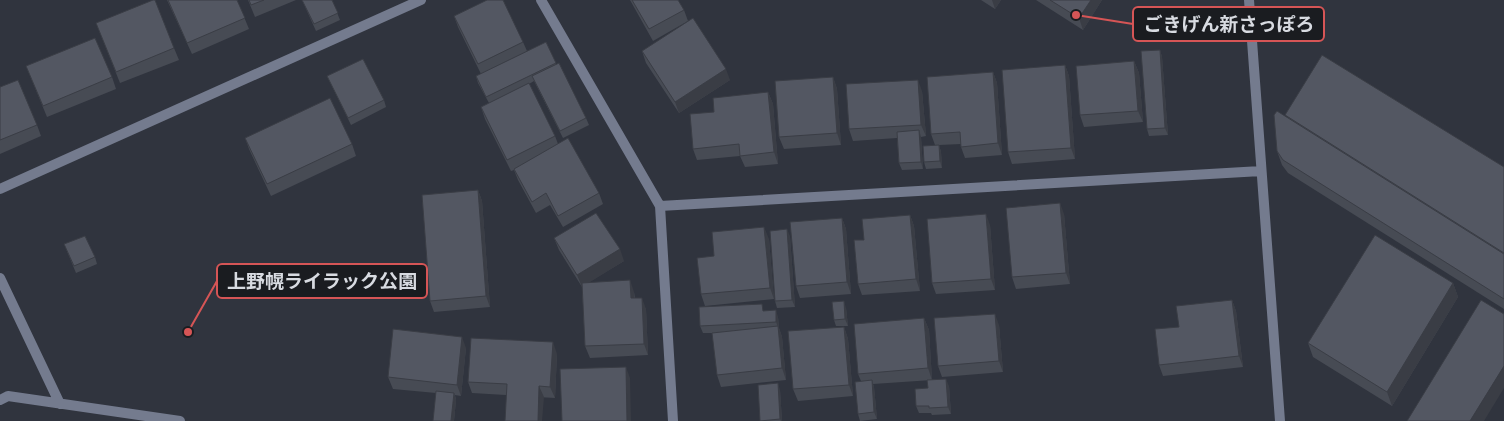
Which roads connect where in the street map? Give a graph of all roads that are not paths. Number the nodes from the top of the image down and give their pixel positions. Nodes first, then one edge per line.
1 (421, 0) edge
2 (541, 0) edge
3 (1249, 0) edge
4 (1261, 171) junction
5 (0, 189) edge
6 (660, 206) junction
7 (0, 278) edge
8 (0, 400) edge
9 (60, 404) junction
10 (180, 421) edge
11 (673, 421) edge
12 (1280, 421) edge

1 - 5 street
2 - 6 street
3 - 4 street
4 - 6 street
4 - 12 street
6 - 11 street
7 - 9 street
8 - 9 street
9 - 10 street

